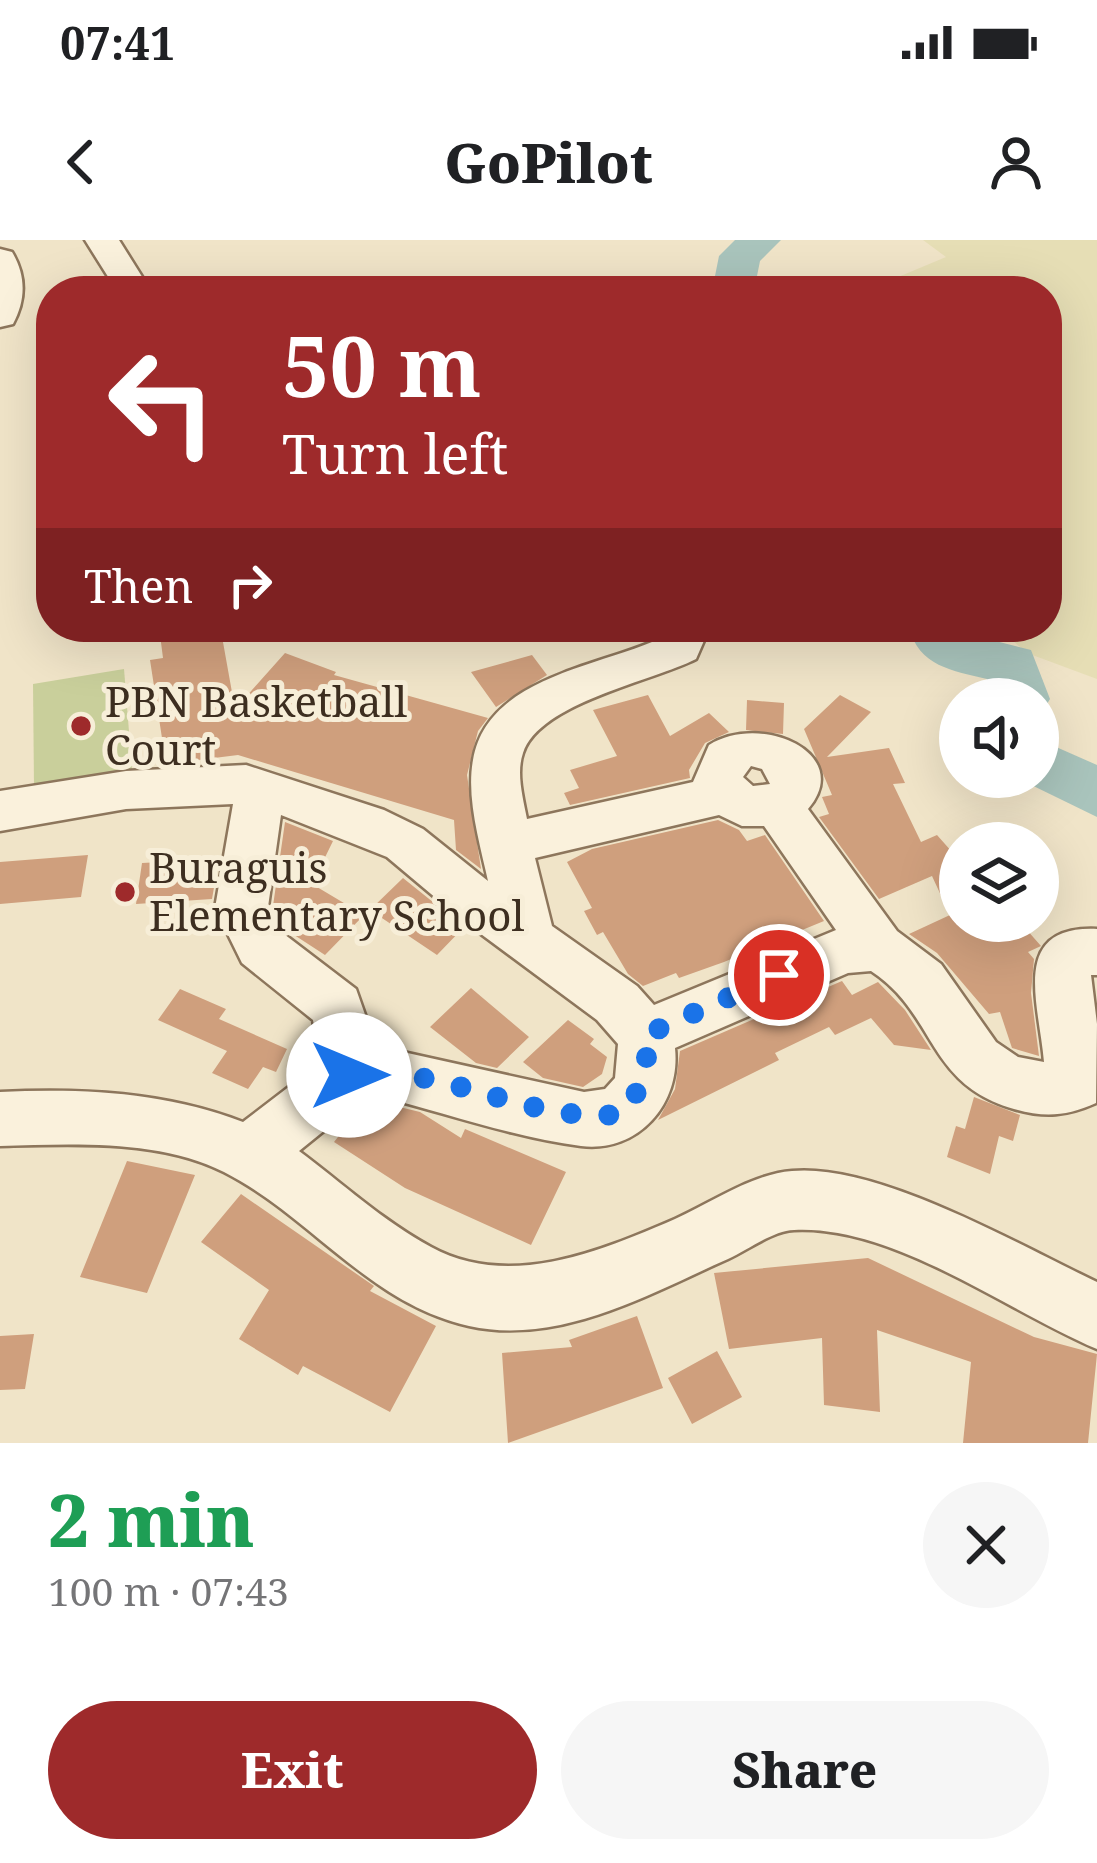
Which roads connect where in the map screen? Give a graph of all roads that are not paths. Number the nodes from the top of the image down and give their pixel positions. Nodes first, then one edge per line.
1 (101, 240) edge
2 (0, 259) edge
3 (124, 276) edge
4 (0, 316) edge
5 (682, 642) edge
6 (261, 788) junction
7 (0, 811) edge
8 (507, 844) junction
9 (528, 939) junction
10 (878, 947) junction
11 (1097, 952) edge
12 (645, 1035) junction
13 (349, 1075) junction
14 (0, 1119) edge
15 (249, 1154) junction
16 (1097, 1316) edge

1 - 3 street
2 - 4 street
5 - 8 street
6 - 7 street
6 - 9 street
6 - 13 street
8 - 9 street
8 - 10 street
9 - 12 street
10 - 11 street
10 - 12 street
12 - 13 street
13 - 15 street
14 - 15 street
15 - 16 street

